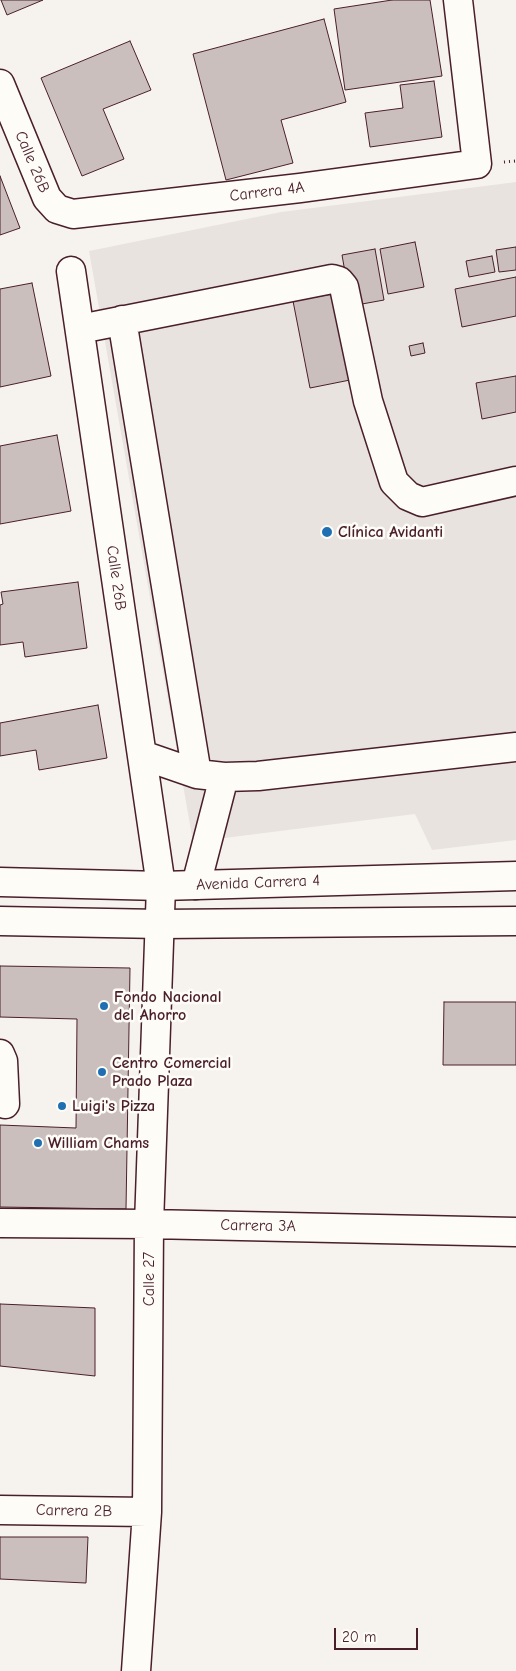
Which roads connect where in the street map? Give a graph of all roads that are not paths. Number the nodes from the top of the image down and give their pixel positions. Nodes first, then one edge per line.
1 (458, 0) edge
2 (0, 84) edge
3 (57, 209) joint
4 (70, 271) dead end
5 (122, 320) junction
6 (80, 329) junction
7 (516, 481) edge
8 (516, 747) edge
9 (142, 755) junction
10 (196, 774) junction
11 (224, 777) junction
12 (516, 876) edge
13 (0, 882) edge
14 (196, 885) junction
15 (161, 886) junction
16 (516, 921) edge
17 (0, 922) edge
18 (160, 924) junction
19 (0, 1054) edge
20 (5, 1104) dead end
21 (0, 1224) edge
22 (149, 1224) junction
23 (516, 1232) edge
24 (0, 1510) edge
25 (148, 1512) junction
26 (136, 1671) edge

1 - 3 street, Carrera 4A
2 - 3 street, Calle 26B
4 - 6 street, Calle 26B
5 - 6 street
5 - 7 street
5 - 10 street
6 - 9 street, Calle 26B
8 - 11 street
9 - 10 street
9 - 15 street, Calle 26B
10 - 11 street
11 - 14 street
12 - 14 street, Avenida Carrera 4
13 - 15 street, Avenida Carrera 4
14 - 15 street, Avenida Carrera 4
15 - 18 street, Calle 27
16 - 18 street
17 - 18 street
18 - 22 street, Calle 27
19 - 20 street
21 - 22 street, Carrera 3A
22 - 23 street, Carrera 3A
22 - 25 street, Calle 27
24 - 25 street, Carrera 2B
25 - 26 street, Calle 27

